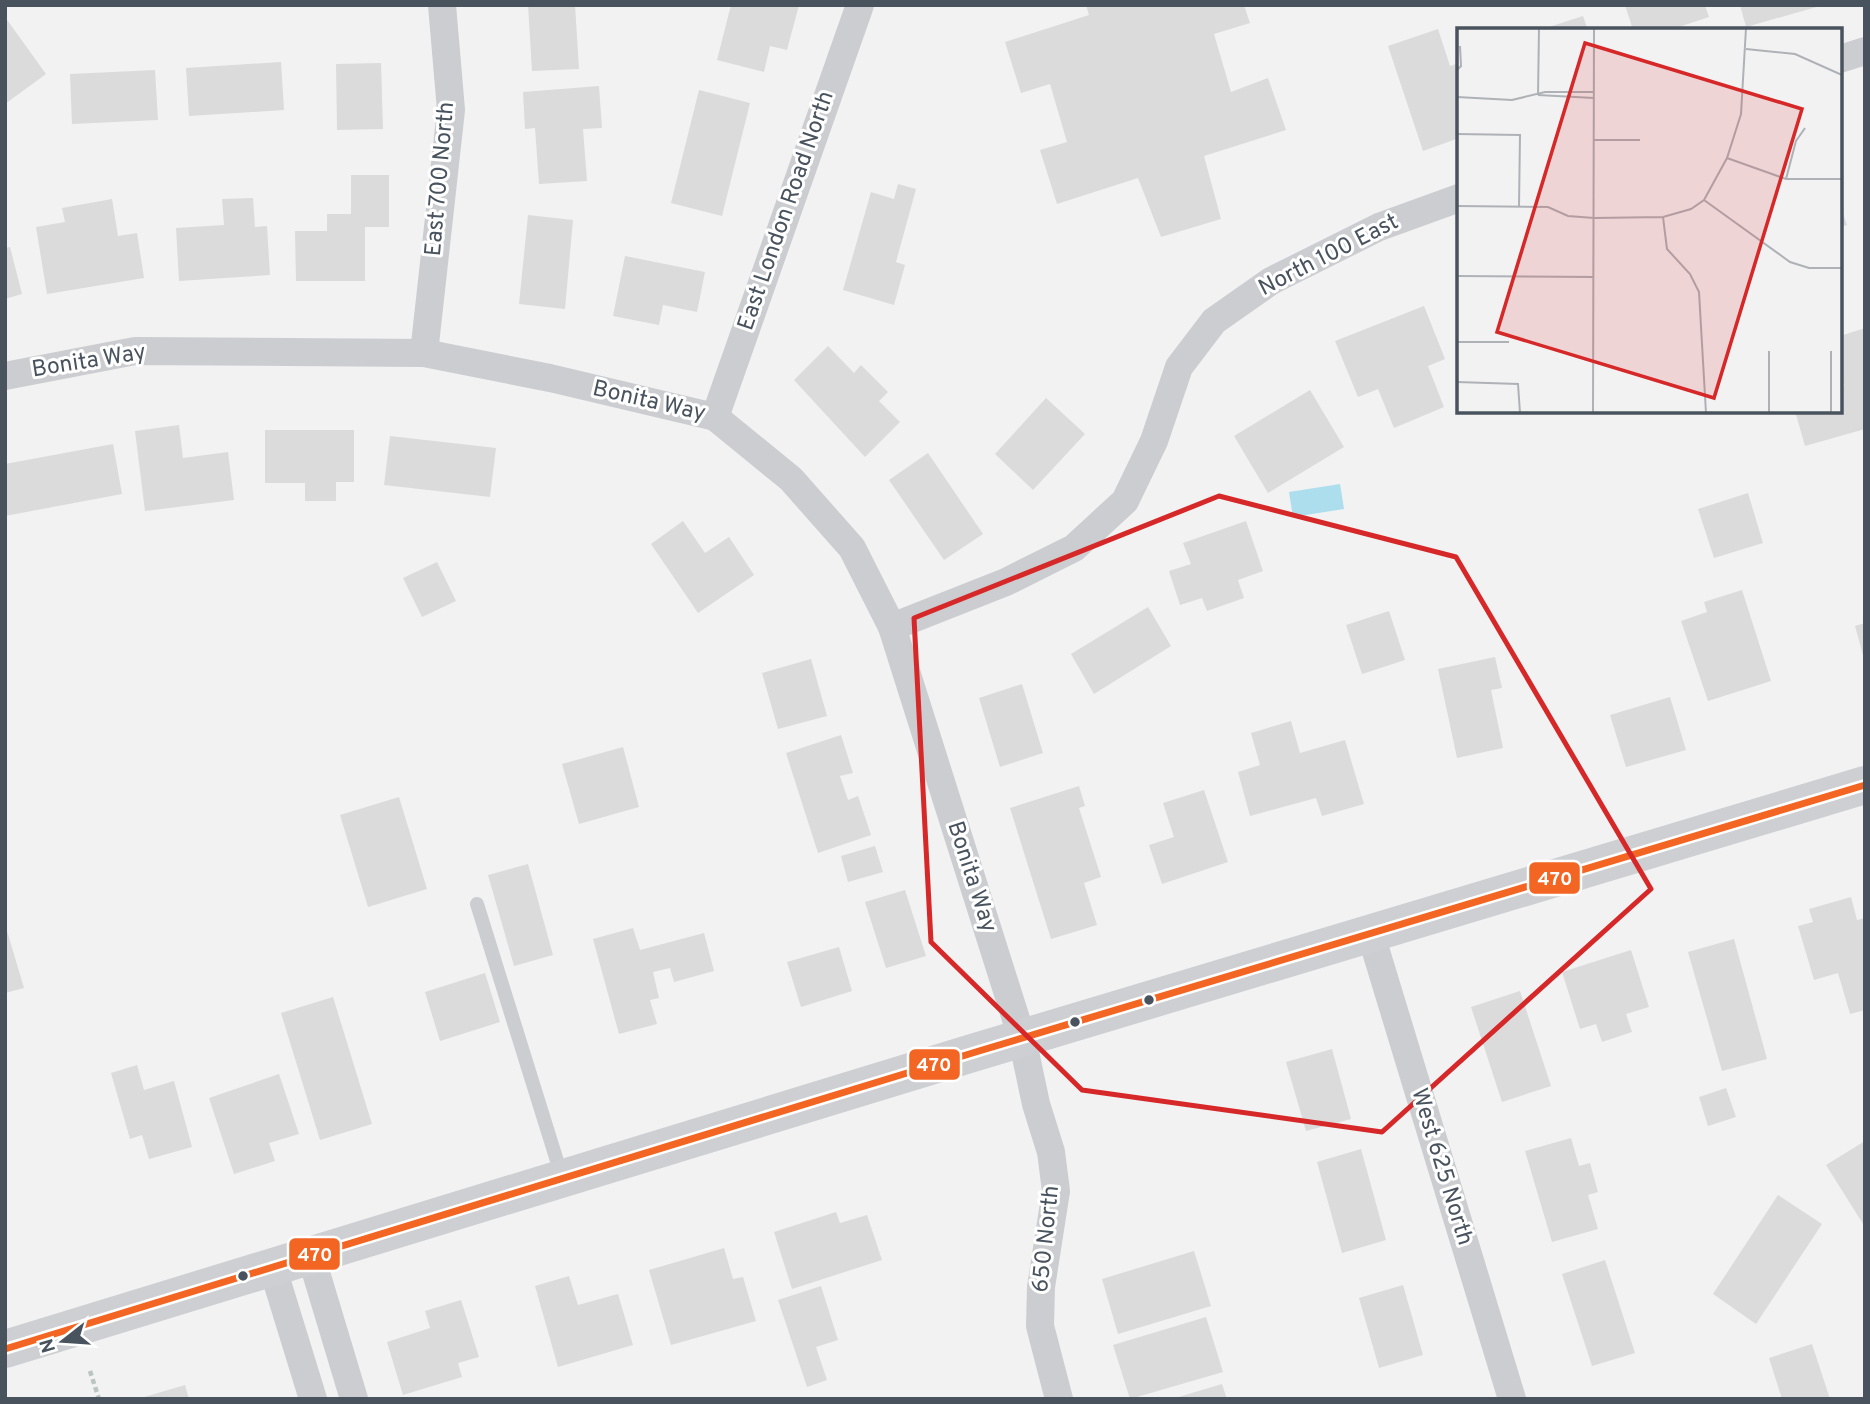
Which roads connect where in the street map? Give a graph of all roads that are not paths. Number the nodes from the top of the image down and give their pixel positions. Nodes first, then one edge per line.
1 (442, 5) edge
2 (860, 5) edge
3 (1865, 51) edge
4 (1842, 58) edge
5 (1457, 199) edge
6 (425, 353) junction
7 (5, 376) edge
8 (715, 416) junction
9 (892, 627) junction
10 (1865, 785) edge
11 (477, 904) dead end
12 (1371, 935) junction
13 (1022, 1038) junction
14 (562, 1179) junction
15 (311, 1256) junction
16 (273, 1269) junction
17 (5, 1349) edge
18 (313, 1399) edge
19 (354, 1399) edge
20 (1059, 1399) edge
21 (1512, 1399) edge

1 - 6 street, East 700 North
2 - 8 street, East London Road North
3 - 4 street
5 - 9 street, North 100 East
6 - 7 street, Bonita Way
6 - 8 street, Bonita Way
8 - 9 street, Bonita Way
9 - 13 street, Bonita Way
10 - 12 main road
11 - 14 lane
12 - 13 main road
12 - 21 street, West 625 North
13 - 14 main road
13 - 20 street, 650 North
14 - 15 main road
15 - 16 main road
15 - 19 street
16 - 17 main road
16 - 18 street

